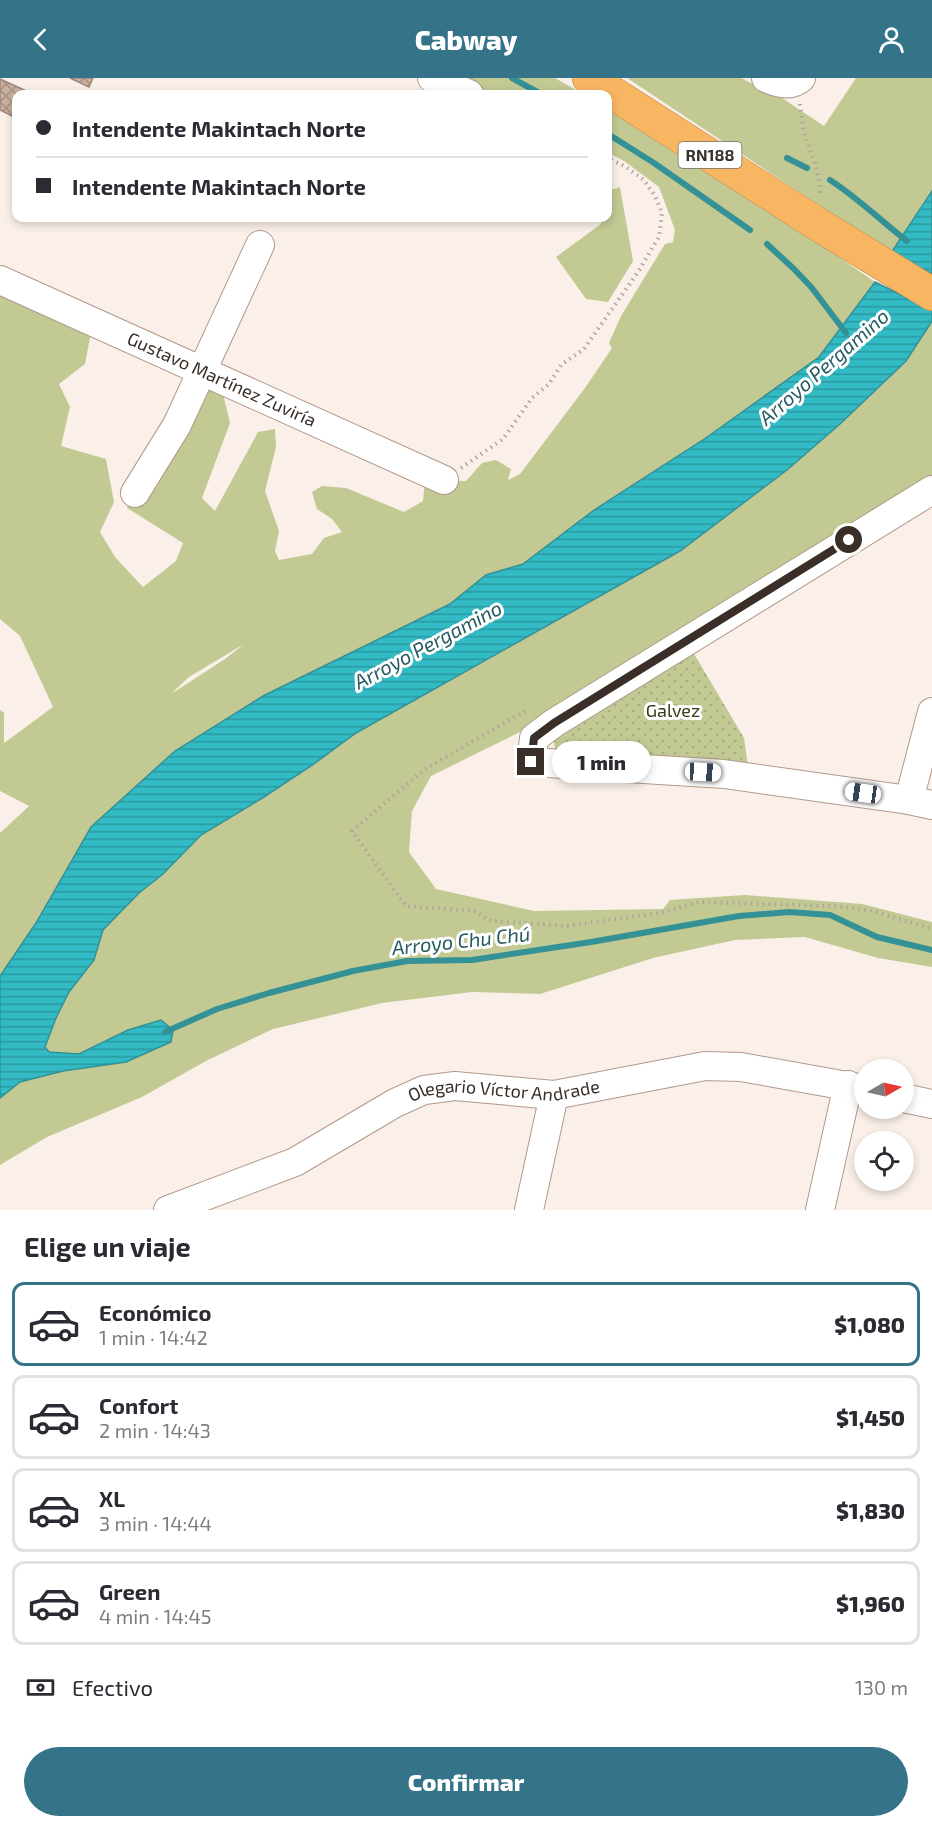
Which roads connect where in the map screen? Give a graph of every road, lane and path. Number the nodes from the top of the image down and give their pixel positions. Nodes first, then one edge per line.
1 (432, 78) edge
2 (766, 78) edge
3 (598, 80) edge
4 (799, 80) edge
5 (460, 90) edge
6 (612, 160) edge
7 (819, 225) junction
8 (260, 245) dead end
9 (0, 280) edge
10 (932, 294) edge
11 (201, 371) junction
12 (444, 480) joint
13 (932, 490) edge
14 (135, 493) dead end
15 (525, 711) dead end
16 (932, 712) edge
17 (921, 802) edge
18 (932, 930) edge
19 (854, 1087) edge
20 (854, 1094) edge
21 (554, 1095) junction
22 (914, 1100) edge
23 (932, 1104) edge
24 (168, 1210) edge
25 (529, 1210) edge
26 (820, 1210) edge

1 - 5 street
2 - 4 street
3 - 7 highway, RN188
4 - 7 path
6 - 12 path
7 - 10 highway, RN188
8 - 11 street
9 - 11 street, Gustavo Martínez Zuviría
11 - 12 street, Gustavo Martínez Zuviría
11 - 14 street
13 - 17 street
15 - 18 path
16 - 17 street
19 - 21 street, Olegario Víctor Andrade
20 - 26 street
21 - 24 street, Olegario Víctor Andrade
21 - 25 street
22 - 23 street

